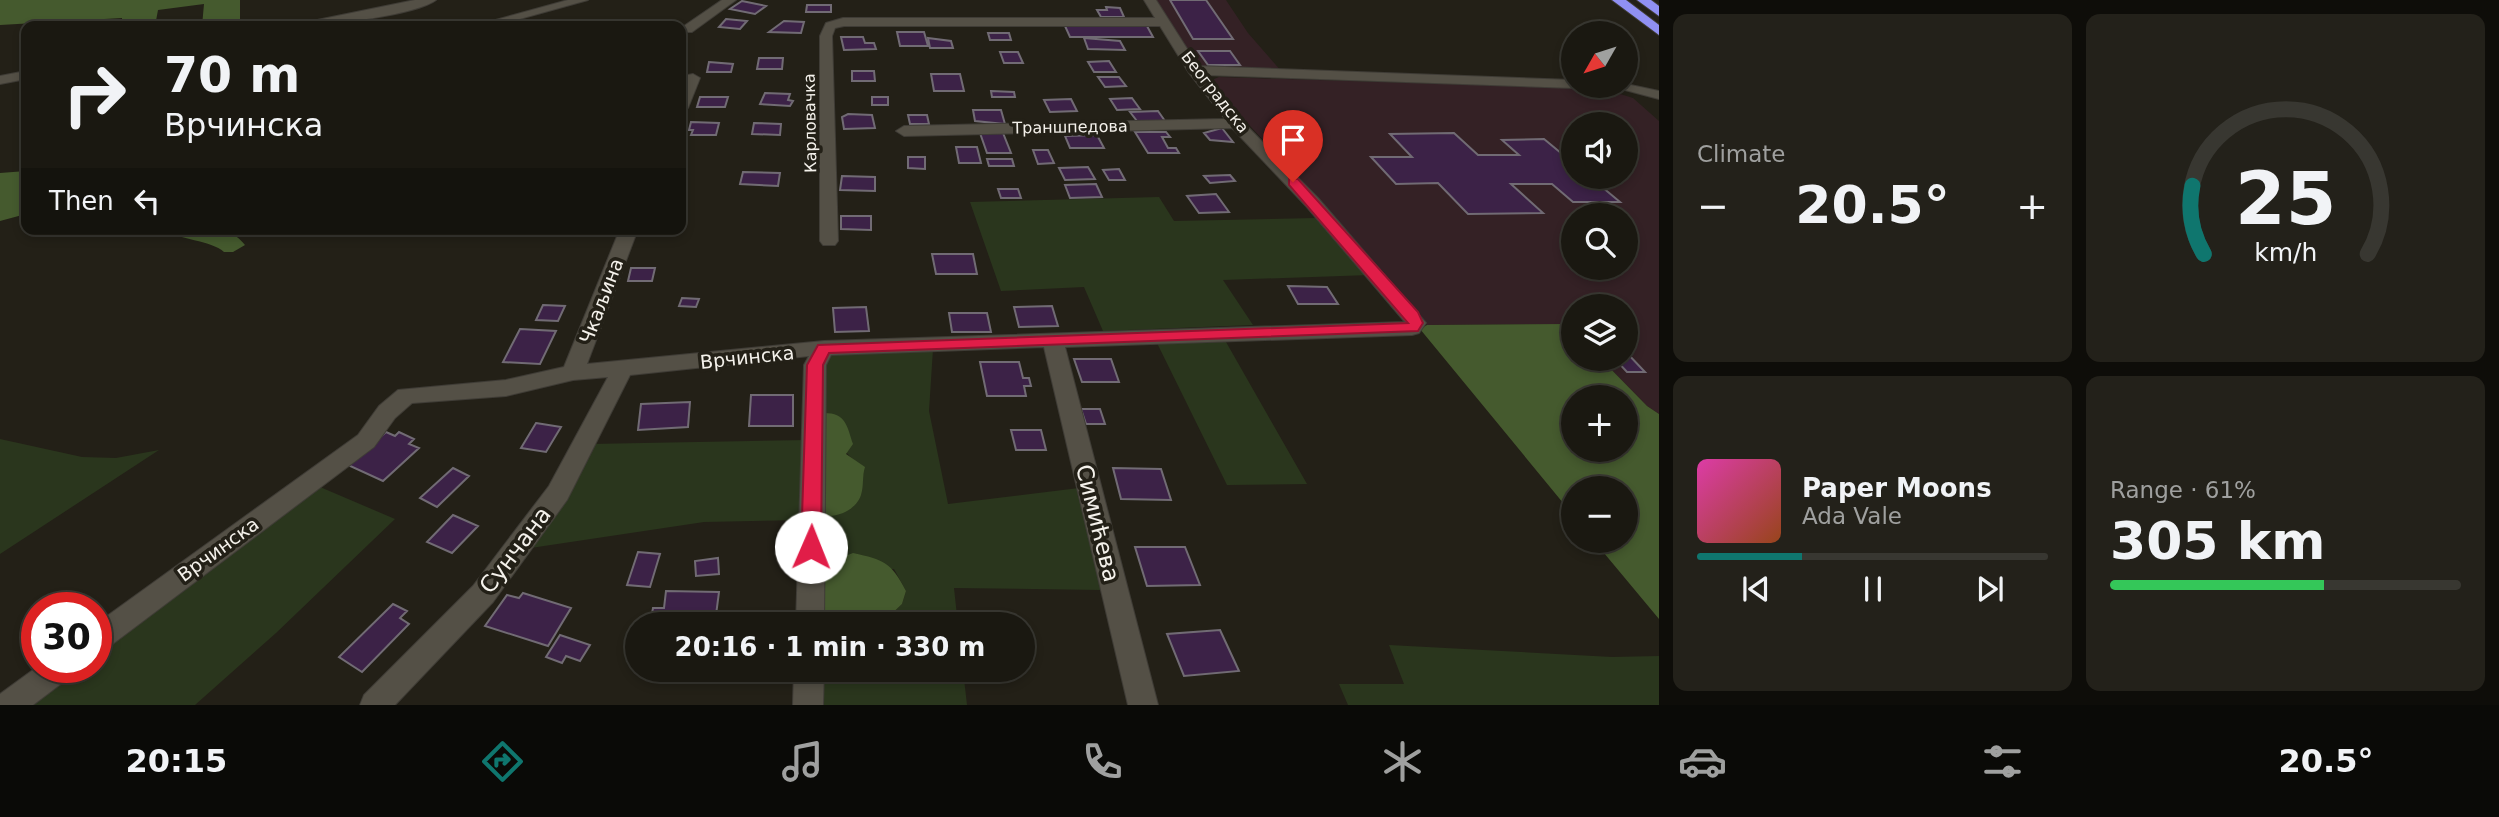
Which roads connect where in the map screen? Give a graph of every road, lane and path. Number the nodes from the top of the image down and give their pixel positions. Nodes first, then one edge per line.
1 (430, 0) edge
2 (582, 0) edge
3 (730, 0) edge
4 (1150, 0) edge
5 (1618, 0) edge
6 (1643, 0) edge
7 (380, 12) junction
8 (1659, 12) edge
9 (325, 21) edge
10 (380, 21) edge
11 (500, 21) edge
12 (1163, 22) junction
13 (688, 29) dead end
14 (1659, 31) edge
15 (1194, 70) junction
16 (21, 76) edge
17 (693, 78) dead end
18 (0, 80) edge
19 (1561, 84) edge
20 (1638, 90) edge
21 (1659, 95) edge
22 (686, 96) edge
23 (1236, 123) junction
24 (904, 131) dead end
25 (627, 235) edge
26 (829, 241) dead end
27 (1374, 270) joint
28 (1053, 341) junction
29 (824, 348) junction
30 (622, 370) junction
31 (573, 373) junction
32 (810, 612) edge
33 (112, 628) edge
34 (809, 682) edge
35 (39, 683) edge
36 (9, 705) edge
37 (375, 705) edge
38 (808, 705) edge
39 (1143, 705) edge

1 - 7 street
2 - 11 street
3 - 13 street
4 - 12 street, Београдска
5 - 14 highway
6 - 8 highway
7 - 9 street
7 - 10 street
12 - 15 street, Београдска
12 - 26 street, Карловачка
15 - 19 street
15 - 23 street, Београдска
16 - 18 street
17 - 22 street
20 - 21 street
23 - 24 street, Траншпедова
23 - 27 street, Београдска
25 - 31 street, Чкаљина
27 - 28 street, Врчинска
28 - 29 street, Врчинска
28 - 39 street, Симићева
29 - 30 street, Врчинска
29 - 32 street
30 - 31 street, Врчинска
30 - 37 street, Сунчана
31 - 33 street, Врчинска
34 - 38 street
35 - 36 street

